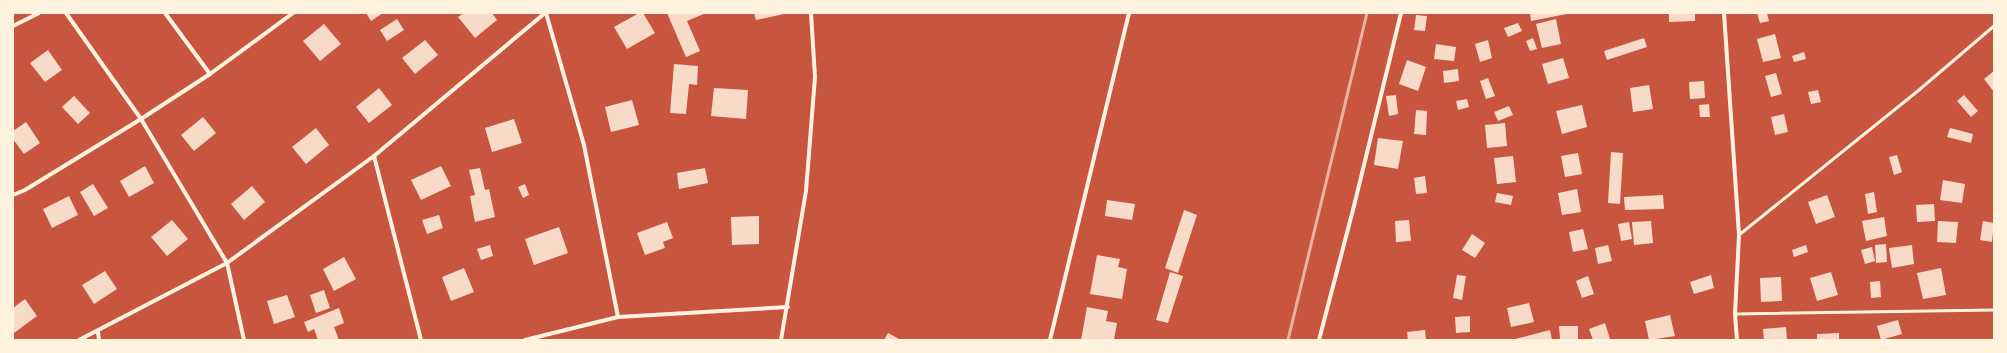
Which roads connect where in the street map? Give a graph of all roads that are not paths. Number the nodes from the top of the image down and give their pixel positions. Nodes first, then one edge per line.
1 (39, 13) edge
2 (66, 13) edge
3 (165, 13) edge
4 (293, 13) edge
5 (545, 13) edge
6 (811, 13) edge
7 (1129, 13) edge
8 (1401, 13) edge
9 (1724, 13) edge
10 (13, 26) edge
11 (1994, 26) edge
12 (210, 74) junction
13 (141, 119) junction
14 (374, 156) junction
15 (13, 195) edge
16 (1739, 235) junction
17 (227, 263) junction
18 (788, 307) junction
19 (1994, 310) edge
20 (1736, 314) junction
21 (618, 317) junction
22 (98, 332) junction
23 (79, 340) edge
24 (99, 340) edge
25 (244, 340) edge
26 (421, 340) edge
27 (525, 340) edge
28 (781, 340) edge
29 (1050, 340) edge
30 (1319, 340) edge
31 (1737, 340) edge

1 - 10 street
2 - 13 street
3 - 12 street
4 - 12 street
5 - 14 street
5 - 21 street
6 - 18 street
7 - 29 street
8 - 30 street
9 - 16 street
11 - 16 lane
12 - 13 street
13 - 15 street
13 - 17 street
14 - 17 street
14 - 26 street
16 - 20 street
17 - 22 street
17 - 25 street
18 - 21 street
18 - 28 street
19 - 20 lane
20 - 31 street
21 - 27 street
22 - 23 street
22 - 24 street

